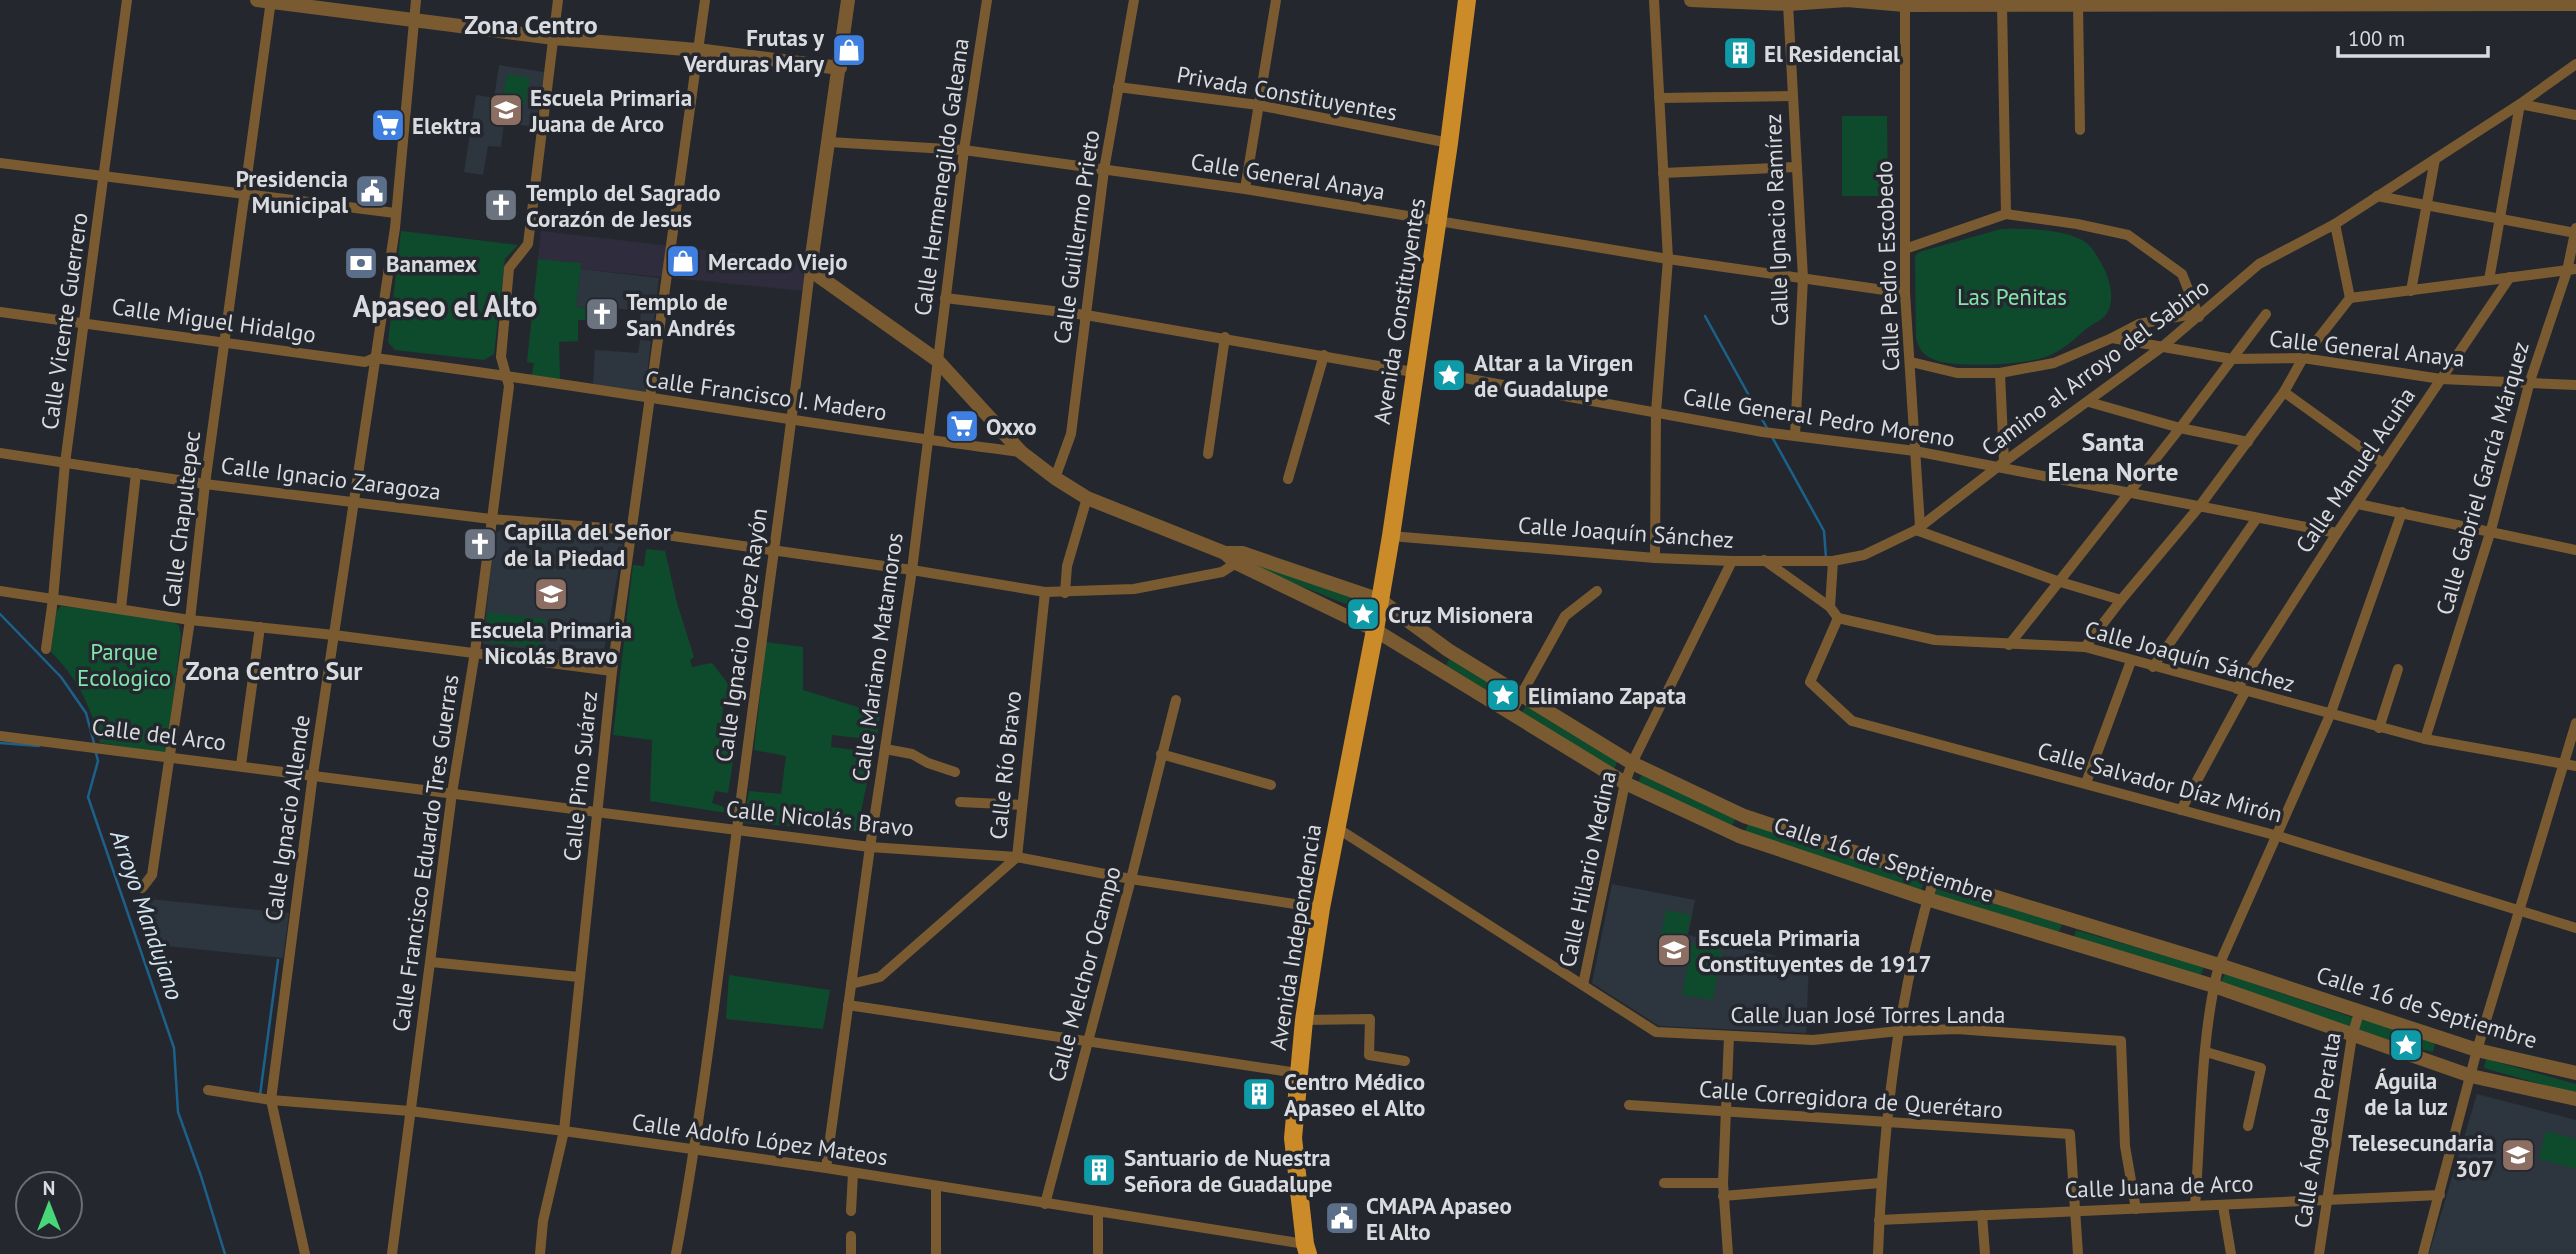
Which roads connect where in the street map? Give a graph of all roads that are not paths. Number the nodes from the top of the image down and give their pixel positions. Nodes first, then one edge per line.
1 (127, 0) edge
2 (416, 0) edge
3 (558, 0) edge
4 (705, 0) edge
5 (848, 0) edge
6 (987, 0) edge
7 (1134, 0) edge
8 (1276, 0) edge
9 (1467, 0) edge
10 (1654, 0) edge
11 (1691, 0) edge
12 (1847, 0) edge
13 (266, 1) edge
14 (2109, 2) edge
15 (1788, 4) junction
16 (2078, 4) junction
17 (2576, 4) edge
18 (1905, 5) junction
19 (2001, 5) junction
20 (413, 20) junction
21 (554, 38) junction
22 (697, 50) junction
23 (2576, 64) edge
24 (840, 68) junction
25 (1118, 87) junction
26 (1793, 96) junction
27 (1659, 98) junction
28 (2520, 104) junction
29 (1258, 105) junction
30 (2576, 115) edge
31 (2080, 130) dead end
32 (829, 142) junction
33 (1449, 143) junction
34 (964, 150) junction
35 (2435, 159) junction
36 (0, 163) edge
37 (1797, 167) junction
38 (1104, 170) junction
39 (1663, 173) junction
40 (106, 175) junction
41 (1245, 190) junction
42 (244, 194) junction
43 (2377, 196) junction
44 (2427, 205) junction
45 (395, 214) junction
46 (2006, 214) junction
47 (2501, 218) junction
48 (1437, 220) junction
49 (2335, 225) junction
50 (2576, 231) edge
51 (1905, 249) junction
52 (1668, 259) junction
53 (810, 270) junction
54 (2571, 270) edge
55 (2510, 277) junction
56 (1803, 278) junction
57 (2489, 281) junction
58 (2411, 291) junction
59 (1905, 293) junction
60 (945, 298) junction
61 (2350, 298) junction
62 (0, 312) edge
63 (2266, 314) dead end
64 (1086, 315) junction
65 (2199, 315) junction
66 (84, 324) junction
67 (1225, 337) junction
68 (2112, 338) junction
69 (225, 344) junction
70 (2162, 347) junction
71 (1324, 355) junction
72 (374, 358) junction
73 (2303, 358) junction
74 (2232, 359) junction
75 (937, 360) junction
76 (1911, 362) junction
77 (1413, 372) junction
78 (2000, 373) junction
79 (505, 374) junction
80 (1459, 377) dead end
81 (2441, 379) junction
82 (2530, 381) junction
83 (2576, 385) edge
84 (2284, 392) junction
85 (651, 400) junction
86 (2089, 402) junction
87 (1656, 412) junction
88 (792, 421) junction
89 (2180, 428) junction
90 (1795, 435) junction
91 (928, 440) junction
92 (2248, 442) junction
93 (1916, 451) junction
94 (1021, 452) junction
95 (0, 453) edge
96 (1208, 454) dead end
97 (65, 463) junction
98 (2384, 464) junction
99 (2000, 465) junction
100 (136, 473) junction
101 (1055, 478) junction
102 (1288, 479) dead end
103 (205, 484) junction
104 (2129, 493) junction
105 (1087, 498) junction
106 (354, 500) junction
107 (2358, 504) junction
108 (2200, 507) junction
109 (2402, 512) junction
110 (2257, 518) junction
111 (491, 519) junction
112 (1918, 528) junction
113 (631, 530) junction
114 (2491, 530) junction
115 (2337, 533) junction
116 (1391, 536) junction
117 (2576, 550) edge
118 (773, 551) junction
119 (1234, 556) junction
120 (1655, 558) junction
121 (1764, 559) junction
122 (1732, 561) junction
123 (1833, 561) junction
124 (912, 570) junction
125 (2057, 581) junction
126 (0, 591) edge
127 (1597, 592) dead end
128 (1045, 593) junction
129 (1065, 593) junction
130 (53, 599) junction
131 (1380, 600) junction
132 (2121, 600) junction
133 (1830, 607) junction
134 (121, 608) junction
135 (1838, 618) junction
136 (190, 620) junction
137 (260, 627) junction
138 (1375, 630) junction
139 (334, 635) junction
140 (2009, 645) junction
141 (2085, 647) junction
142 (46, 649) dead end
143 (1448, 650) junction
144 (475, 652) junction
145 (2131, 661) junction
146 (2153, 667) junction
147 (1437, 668) junction
148 (2398, 669) dead end
149 (612, 671) junction
150 (2241, 691) junction
151 (1522, 696) junction
152 (1176, 700) dead end
153 (1511, 713) junction
154 (2330, 715) junction
155 (2576, 723) edge
156 (2379, 727) junction
157 (0, 736) edge
158 (2425, 739) junction
159 (885, 750) junction
160 (1161, 754) junction
161 (170, 757) junction
162 (1632, 763) junction
163 (241, 765) junction
164 (2571, 765) edge
165 (955, 772) dead end
166 (313, 774) junction
167 (1625, 783) junction
168 (2085, 783) junction
169 (1271, 785) dead end
170 (452, 793) junction
171 (960, 802) dead end
172 (1021, 805) junction
173 (2181, 810) junction
174 (597, 811) junction
175 (1744, 816) junction
176 (1337, 828) junction
177 (737, 830) junction
178 (1738, 836) junction
179 (2278, 836) junction
180 (870, 847) junction
181 (1017, 857) junction
182 (1934, 878) junction
183 (1131, 879) junction
184 (142, 888) dead end
185 (1927, 899) junction
186 (1321, 908) junction
187 (2520, 910) junction
188 (2076, 920) junction
189 (2576, 928) edge
190 (2069, 940) junction
191 (430, 962) junction
192 (2219, 965) junction
193 (579, 977) junction
194 (851, 984) junction
195 (1583, 985) junction
196 (2214, 986) junction
197 (848, 1005) junction
198 (2359, 1013) junction
199 (1304, 1020) junction
200 (1899, 1031) junction
201 (2353, 1035) junction
202 (1729, 1036) junction
203 (2443, 1039) junction
204 (1088, 1041) junction
205 (2477, 1050) junction
206 (2206, 1052) junction
207 (1405, 1061) dead end
208 (2436, 1064) junction
209 (1297, 1073) junction
210 (2576, 1073) edge
211 (2471, 1076) junction
212 (208, 1090) dead end
213 (2576, 1099) edge
214 (271, 1100) junction
215 (1629, 1105) dead end
216 (410, 1111) junction
217 (1726, 1112) junction
218 (1887, 1122) junction
219 (2248, 1126) dead end
220 (564, 1131) junction
221 (695, 1151) junction
222 (826, 1168) junction
223 (853, 1172) junction
224 (1664, 1183) dead end
225 (1880, 1183) junction
226 (1723, 1184) junction
227 (936, 1186) junction
228 (2440, 1195) junction
229 (1723, 1196) junction
230 (2325, 1200) junction
231 (1045, 1204) junction
232 (2195, 1206) junction
233 (2224, 1206) junction
234 (2136, 1209) junction
235 (2074, 1210) junction
236 (851, 1211) dead end
237 (1098, 1212) junction
238 (1982, 1215) junction
239 (1879, 1220) junction
240 (850, 1236) dead end
241 (1306, 1249) edge
242 (305, 1254) edge
243 (392, 1254) edge
244 (540, 1254) edge
245 (676, 1254) edge
246 (851, 1254) edge
247 (936, 1254) edge
248 (1098, 1254) edge
249 (1728, 1254) edge
250 (1878, 1254) edge
251 (1985, 1254) edge
252 (2078, 1254) edge
253 (2231, 1254) edge
254 (2319, 1254) edge
255 (2423, 1254) edge

1 - 40 street, Calle Vicente Guerrero
2 - 20 street, Calle Ignacio Allende
3 - 21 street
4 - 22 street, Calle Pino Suárez
5 - 24 street
6 - 34 street, Calle Hermenegildo Galeana
7 - 25 street, Calle Guillermo Prieto
8 - 29 street
9 - 33 main road, Avenida Constituyentes
10 - 27 street
11 - 15 street
12 - 15 street
12 - 18 street
13 - 20 street
13 - 42 street, Calle Chapultepec
14 - 16 street
14 - 17 street
15 - 26 street, Calle Ignacio Ramírez
16 - 19 street
16 - 31 street
18 - 19 street
18 - 51 street, Calle Pedro Escobedo
19 - 46 street
20 - 21 street
20 - 45 street, Calle Ignacio Allende
21 - 22 street
21 - 79 street, Calle Francisco Eduardo Tres Guerras
22 - 24 street
22 - 85 street, Calle Pino Suárez
23 - 28 street, Camino al Arroyo del Sabino
24 - 32 street
25 - 29 street, Privada Constituyentes
25 - 38 street, Calle Guillermo Prieto
26 - 27 street
26 - 37 street, Calle Ignacio Ramírez
27 - 39 street
28 - 30 street
28 - 35 street, Camino al Arroyo del Sabino
28 - 47 street
29 - 33 street, Privada Constituyentes
29 - 41 street
32 - 34 street, Calle General Anaya
32 - 53 street
33 - 48 main road, Avenida Constituyentes
34 - 38 street, Calle General Anaya
34 - 60 street, Calle Hermenegildo Galeana
35 - 43 street, Camino al Arroyo del Sabino
35 - 44 street
36 - 40 street
37 - 39 street
37 - 56 street, Calle Ignacio Ramírez
38 - 41 street, Calle General Anaya
38 - 64 street, Calle Guillermo Prieto
39 - 52 street
40 - 42 street
40 - 66 street, Calle Vicente Guerrero
41 - 48 street, Calle General Anaya
42 - 45 street
42 - 69 street, Calle Chapultepec
43 - 44 street
43 - 49 street, Camino al Arroyo del Sabino
44 - 47 street
44 - 58 street
45 - 72 street, Calle Ignacio Allende
46 - 51 street
46 - 65 street
47 - 50 street
47 - 57 street
48 - 52 street, Calle General Anaya
48 - 77 main road, Avenida Constituyentes
49 - 61 street
49 - 65 street, Camino al Arroyo del Sabino
50 - 54 street, Calle Gabriel García Márquez
51 - 59 street, Calle Pedro Escobedo
52 - 56 street, Calle General Anaya
52 - 87 street
53 - 75 street, Calle 16 de Septiembre
53 - 88 street, Calle Ignacio López Rayón
54 - 55 street
54 - 82 street, Calle Gabriel García Márquez
55 - 57 street
55 - 81 street, Calle Manuel Acuña
56 - 59 street, Calle General Anaya
56 - 90 street, Calle Ignacio Ramírez
57 - 58 street
58 - 61 street
59 - 76 street, Calle Pedro Escobedo
60 - 64 street
60 - 75 street, Calle Hermenegildo Galeana
61 - 73 street
62 - 66 street, Calle Miguel Hidalgo
63 - 74 street
64 - 67 street
64 - 101 street, Calle Guillermo Prieto
65 - 68 street
65 - 70 street, Camino al Arroyo del Sabino
66 - 69 street, Calle Miguel Hidalgo
66 - 97 street, Calle Vicente Guerrero
67 - 71 street
67 - 96 street
68 - 70 street, Calle General Anaya
68 - 78 street
69 - 72 street, Calle Miguel Hidalgo
69 - 103 street, Calle Chapultepec
70 - 74 street, Calle General Anaya
70 - 86 street, Camino al Arroyo del Sabino
71 - 77 street
71 - 102 street
72 - 79 street, Calle Miguel Hidalgo
72 - 106 street, Calle Ignacio Allende
73 - 74 street, Calle General Anaya
73 - 81 street, Calle General Anaya
73 - 84 street
74 - 89 street
75 - 91 street, Calle Mariano Matamoros
75 - 94 street, Calle 16 de Septiembre
76 - 78 street
76 - 93 street, Calle Pedro Escobedo
77 - 116 main road, Avenida Constituyentes
78 - 99 street
79 - 85 street, Calle Francisco I. Madero
79 - 111 street, Calle Francisco Eduardo Tres Guerras
80 - 87 street, Calle General Pedro Moreno
81 - 82 street, Calle General Anaya
81 - 98 street, Calle Manuel Acuña
82 - 83 street, Calle General Anaya
82 - 114 street, Calle Gabriel García Márquez
84 - 92 street
84 - 98 street
85 - 88 street, Calle Francisco I. Madero
85 - 113 street, Calle Pino Suárez
86 - 89 street
86 - 99 street, Camino al Arroyo del Sabino
87 - 90 street, Calle General Pedro Moreno
87 - 120 street
88 - 91 street, Calle Francisco I. Madero
88 - 118 street, Calle Ignacio López Rayón
89 - 92 street
89 - 104 street
90 - 93 street, Calle General Pedro Moreno
91 - 94 street, Calle Francisco I. Madero
91 - 124 street, Calle Mariano Matamoros
92 - 108 street
93 - 99 street, Calle General Pedro Moreno
93 - 112 street, Calle Pedro Escobedo
94 - 101 street, Calle 16 de Septiembre
95 - 97 street, Calle Ignacio Zaragoza
97 - 100 street, Calle Ignacio Zaragoza
97 - 130 street, Calle Vicente Guerrero
98 - 107 street, Calle Manuel Acuña
99 - 104 street, Calle General Pedro Moreno
99 - 112 street, Camino al Arroyo del Sabino
100 - 103 street, Calle Ignacio Zaragoza
100 - 134 street
101 - 105 street, Calle 16 de Septiembre
103 - 106 street, Calle Ignacio Zaragoza
103 - 136 street, Calle Chapultepec
104 - 108 street, Calle General Pedro Moreno
104 - 125 street
105 - 119 street, Calle 16 de Septiembre
105 - 129 street
106 - 111 street, Calle Ignacio Zaragoza
106 - 139 street, Calle Ignacio Allende
107 - 109 street
107 - 115 street, Calle Manuel Acuña
108 - 110 street, Calle General Pedro Moreno
108 - 132 street
109 - 114 street
109 - 154 street
110 - 115 street, Calle General Pedro Moreno
110 - 146 street
111 - 113 street, Calle Ignacio Zaragoza
111 - 144 street, Calle Francisco Eduardo Tres Guerras
112 - 123 street, Camino al Arroyo del Sabino
112 - 125 street
113 - 118 street, Calle Ignacio Zaragoza
113 - 149 street, Calle Pino Suárez
114 - 117 street
114 - 158 street, Calle Gabriel García Márquez
115 - 150 street, Calle Manuel Acuña
116 - 120 street, Calle Joaquín Sánchez
116 - 131 main road, Avenida Constituyentes
118 - 124 street, Calle Ignacio Zaragoza
118 - 177 street, Calle Ignacio López Rayón
119 - 129 street, Calle Ignacio Zaragoza
119 - 131 street, Calle 16 de Septiembre
119 - 138 street, Calle 16 de Septiembre
120 - 122 street, Calle Joaquín Sánchez
121 - 122 street, Calle Joaquín Sánchez
121 - 123 street, Camino al Arroyo del Sabino
121 - 133 street, Calle Joaquín Sánchez
122 - 162 street, Calle Hilario Medina
123 - 133 street
124 - 128 street, Calle Ignacio Zaragoza
124 - 159 street, Calle Mariano Matamoros
125 - 132 street
125 - 140 street
126 - 130 street
127 - 151 street
128 - 129 street, Calle Ignacio Zaragoza
128 - 172 street, Calle Río Bravo
130 - 134 street
130 - 142 street, Calle Vicente Guerrero
131 - 138 main road, Avenida Constituyentes
131 - 143 street, Calle 16 de Septiembre
132 - 141 street
133 - 135 street, Calle Joaquín Sánchez
134 - 136 street
135 - 140 street, Calle Joaquín Sánchez
135 - 168 street, Calle Salvador Díaz Mirón
136 - 137 street
136 - 161 street, Calle Chapultepec
137 - 139 street
137 - 163 street
138 - 147 street, Calle 16 de Septiembre
138 - 176 main road, Avenida Independencia
139 - 144 street
139 - 166 street, Calle Ignacio Allende
140 - 141 street, Calle Joaquín Sánchez
141 - 145 street, Calle Joaquín Sánchez
143 - 147 street
143 - 151 street, Calle 16 de Septiembre
144 - 149 street
144 - 170 street, Calle Francisco Eduardo Tres Guerras
145 - 146 street, Calle Joaquín Sánchez
145 - 168 street
146 - 150 street, Calle Joaquín Sánchez
147 - 153 street, Calle 16 de Septiembre
148 - 156 street
149 - 174 street, Calle Pino Suárez
150 - 154 street, Calle Joaquín Sánchez
150 - 173 street, Calle Manuel Acuña
151 - 153 street
151 - 162 street, Calle 16 de Septiembre
152 - 160 street, Calle Melchor Ocampo
153 - 167 street, Calle 16 de Septiembre
154 - 156 street, Calle Joaquín Sánchez
154 - 179 street
155 - 164 street
156 - 158 street, Calle Joaquín Sánchez
157 - 161 street, Calle del Arco
158 - 164 street, Calle Joaquín Sánchez
159 - 165 street
159 - 180 street, Calle Mariano Matamoros
160 - 169 street
160 - 183 street, Calle Melchor Ocampo
161 - 163 street, Calle del Arco
161 - 184 street, Calle Chapultepec
162 - 167 street, Calle Hilario Medina
162 - 175 street, Calle 16 de Septiembre
163 - 166 street, Calle del Arco
164 - 187 street
166 - 170 street, Calle Nicolás Bravo
166 - 214 street, Calle Ignacio Allende
167 - 178 street, Calle 16 de Septiembre
167 - 195 street, Calle Hilario Medina
168 - 173 street, Calle Salvador Díaz Mirón
170 - 174 street, Calle Nicolás Bravo
170 - 191 street, Calle Francisco Eduardo Tres Guerras
171 - 172 street
172 - 181 street, Calle Río Bravo
173 - 179 street, Calle Salvador Díaz Mirón
174 - 177 street, Calle Nicolás Bravo
174 - 193 street, Calle Pino Suárez
175 - 178 street
175 - 182 street, Calle 16 de Septiembre
176 - 186 main road, Avenida Independencia
176 - 195 street, Calle Juan José Torres Landa
177 - 180 street, Calle Nicolás Bravo
177 - 221 street, Calle Ignacio López Rayón
178 - 185 street, Calle 16 de Septiembre
179 - 187 street, Calle Salvador Díaz Mirón
179 - 192 street
180 - 181 street, Calle Nicolás Bravo
180 - 194 street, Calle Mariano Matamoros
181 - 183 street, Calle Nicolás Bravo
181 - 194 street, Calle Río Bravo
182 - 185 street
182 - 188 street, Calle 16 de Septiembre
183 - 186 street, Calle Nicolás Bravo
183 - 204 street, Calle Melchor Ocampo
185 - 190 street, Calle 16 de Septiembre
185 - 200 street
186 - 199 main road, Avenida Independencia
187 - 189 street, Calle Salvador Díaz Mirón
187 - 205 street
188 - 190 street
188 - 192 street, Calle 16 de Septiembre
190 - 196 street, Calle 16 de Septiembre
191 - 193 street
191 - 216 street, Calle Francisco Eduardo Tres Guerras
192 - 196 street
192 - 198 street, Calle 16 de Septiembre
193 - 220 street, Calle Pino Suárez
194 - 197 street, Calle Mariano Matamoros
195 - 202 street, Calle Juan José Torres Landa
196 - 201 street, Calle 16 de Septiembre
196 - 206 street
197 - 204 street
197 - 222 street, Calle Mariano Matamoros
198 - 201 street, Calle Ángela Peralta
198 - 203 street, Calle 16 de Septiembre
199 - 207 street
199 - 209 main road, Avenida Independencia
200 - 202 street, Calle Juan José Torres Landa
200 - 218 street
200 - 234 street, Calle Juan José Torres Landa
201 - 208 street, Calle 16 de Septiembre
201 - 230 street, Calle Ángela Peralta
202 - 217 street
203 - 205 street, Calle 16 de Septiembre
203 - 208 street
204 - 209 street
204 - 231 street, Calle Melchor Ocampo
205 - 210 street, Calle 16 de Septiembre
205 - 211 street
206 - 219 street
206 - 232 street
208 - 211 street, Calle 16 de Septiembre
209 - 241 main road, Avenida Independencia
211 - 213 street, Calle 16 de Septiembre
211 - 228 street
212 - 214 street, Calle Adolfo López Mateos
214 - 216 street, Calle Adolfo López Mateos
214 - 242 street, Calle Ignacio Allende
215 - 217 street, Calle Corregidora de Querétaro
216 - 220 street, Calle Adolfo López Mateos
216 - 243 street, Calle Francisco Eduardo Tres Guerras
217 - 218 street, Calle Corregidora de Querétaro
217 - 226 street
218 - 225 street
218 - 235 street, Calle Corregidora de Querétaro
220 - 221 street, Calle Adolfo López Mateos
220 - 244 street, Calle Pino Suárez
221 - 222 street, Calle Adolfo López Mateos
221 - 245 street, Calle Ignacio López Rayón
222 - 223 street, Calle Adolfo López Mateos
223 - 227 street, Calle Adolfo López Mateos
223 - 236 street
224 - 226 street
225 - 229 street
225 - 239 street
226 - 229 street
227 - 231 street, Calle Adolfo López Mateos
227 - 247 street
228 - 230 street, Calle Juana de Arco
228 - 255 street
229 - 249 street
230 - 233 street, Calle Juana de Arco
230 - 254 street, Calle Ángela Peralta
231 - 237 street, Calle Adolfo López Mateos
232 - 233 street, Calle Juana de Arco
232 - 234 street, Calle Juana de Arco
233 - 253 street
234 - 235 street, Calle Juana de Arco
235 - 238 street, Calle Juana de Arco
235 - 252 street
237 - 241 street, Calle Adolfo López Mateos
237 - 248 street
238 - 239 street, Calle Juana de Arco
238 - 251 street
239 - 250 street
240 - 246 street

